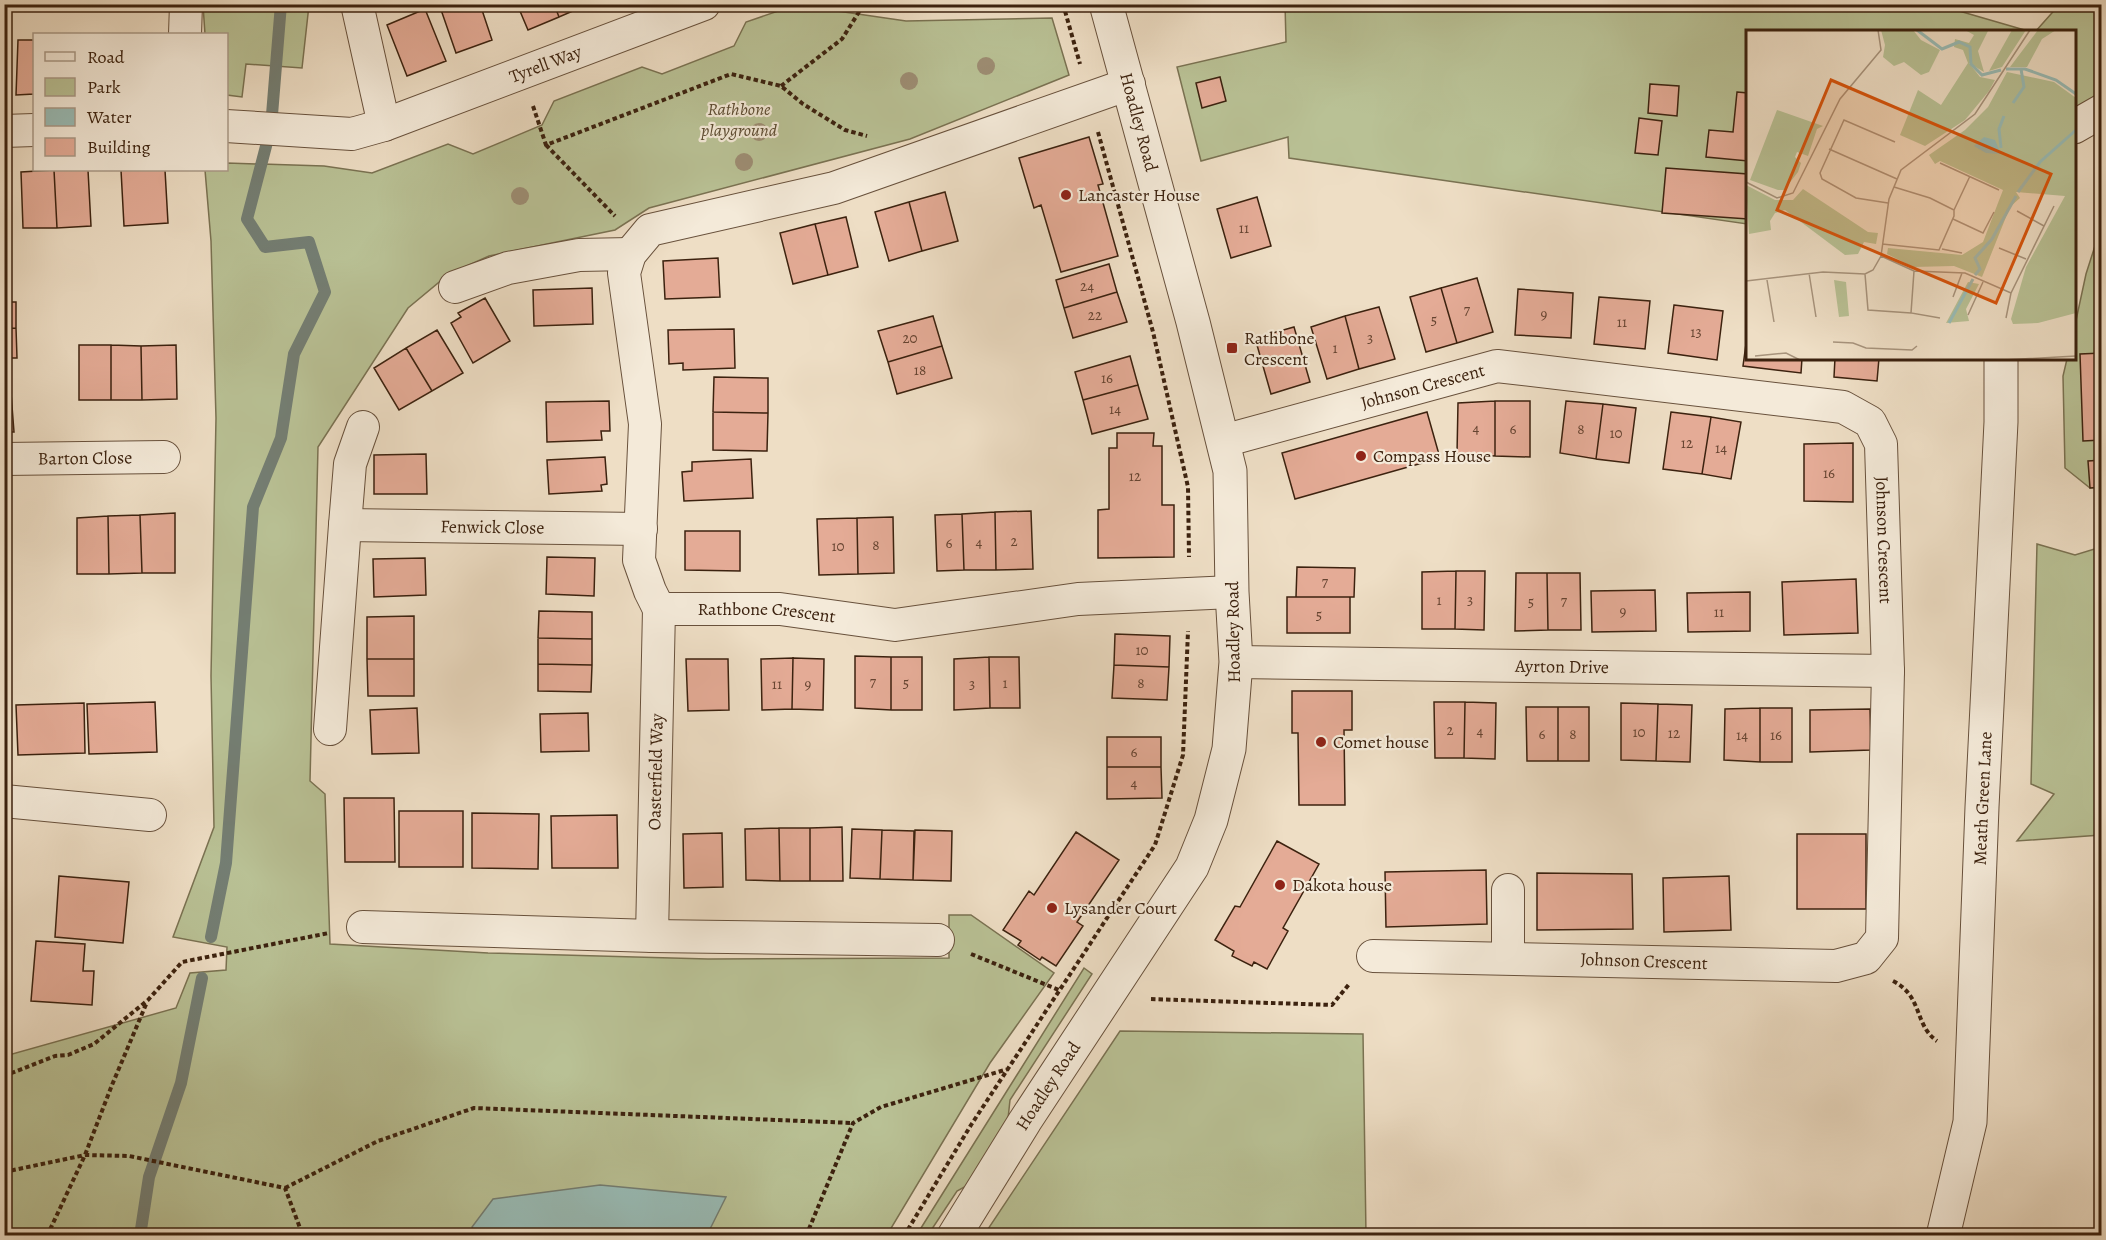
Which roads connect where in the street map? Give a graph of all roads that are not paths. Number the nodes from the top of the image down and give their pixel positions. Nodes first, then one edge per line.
1 (186, 4) edge
2 (357, 4) edge
3 (704, 4) edge
4 (1106, 4) edge
5 (185, 33) edge
6 (1129, 84) junction
7 (2102, 111) edge
8 (384, 125) junction
9 (2076, 126) edge
10 (235, 127) edge
11 (33, 130) edge
12 (4, 131) edge
13 (635, 248) junction
14 (455, 287) dead end
15 (2001, 360) edge
16 (363, 427) dead end
17 (1223, 441) junction
18 (164, 457) dead end
19 (4, 459) edge
20 (345, 525) junction
21 (641, 529) junction
22 (1232, 592) junction
23 (659, 609) junction
24 (1236, 662) junction
25 (1888, 671) junction
26 (330, 729) dead end
27 (4, 801) edge
28 (150, 815) dead end
29 (1508, 890) dead end
30 (363, 927) road end
31 (652, 936) junction
32 (938, 940) road end
33 (1373, 956) road end
34 (1508, 957) junction
35 (954, 1236) edge
36 (1943, 1236) edge

1 - 5 street
2 - 8 street
3 - 8 street, Tyrell Way
4 - 6 street, Hoadley Road
6 - 13 street
6 - 17 street, Hoadley Road
7 - 9 street
8 - 10 street, Tyrell Way
11 - 12 street
13 - 14 street
13 - 21 street
15 - 36 street, Meath Green Lane
16 - 20 street
17 - 22 street, Hoadley Road
17 - 25 street, Johnson Crescent
18 - 19 street, Barton Close
20 - 21 street, Fenwick Close
20 - 26 street
21 - 23 street
22 - 23 street, Rathbone Crescent
22 - 24 street, Hoadley Road
23 - 31 street, Oasterfield Way
24 - 25 street, Ayrton Drive
24 - 35 street, Hoadley Road
25 - 34 street, Johnson Crescent
27 - 28 street
29 - 34 street
30 - 31 street
31 - 32 street
33 - 34 street, Johnson Crescent

